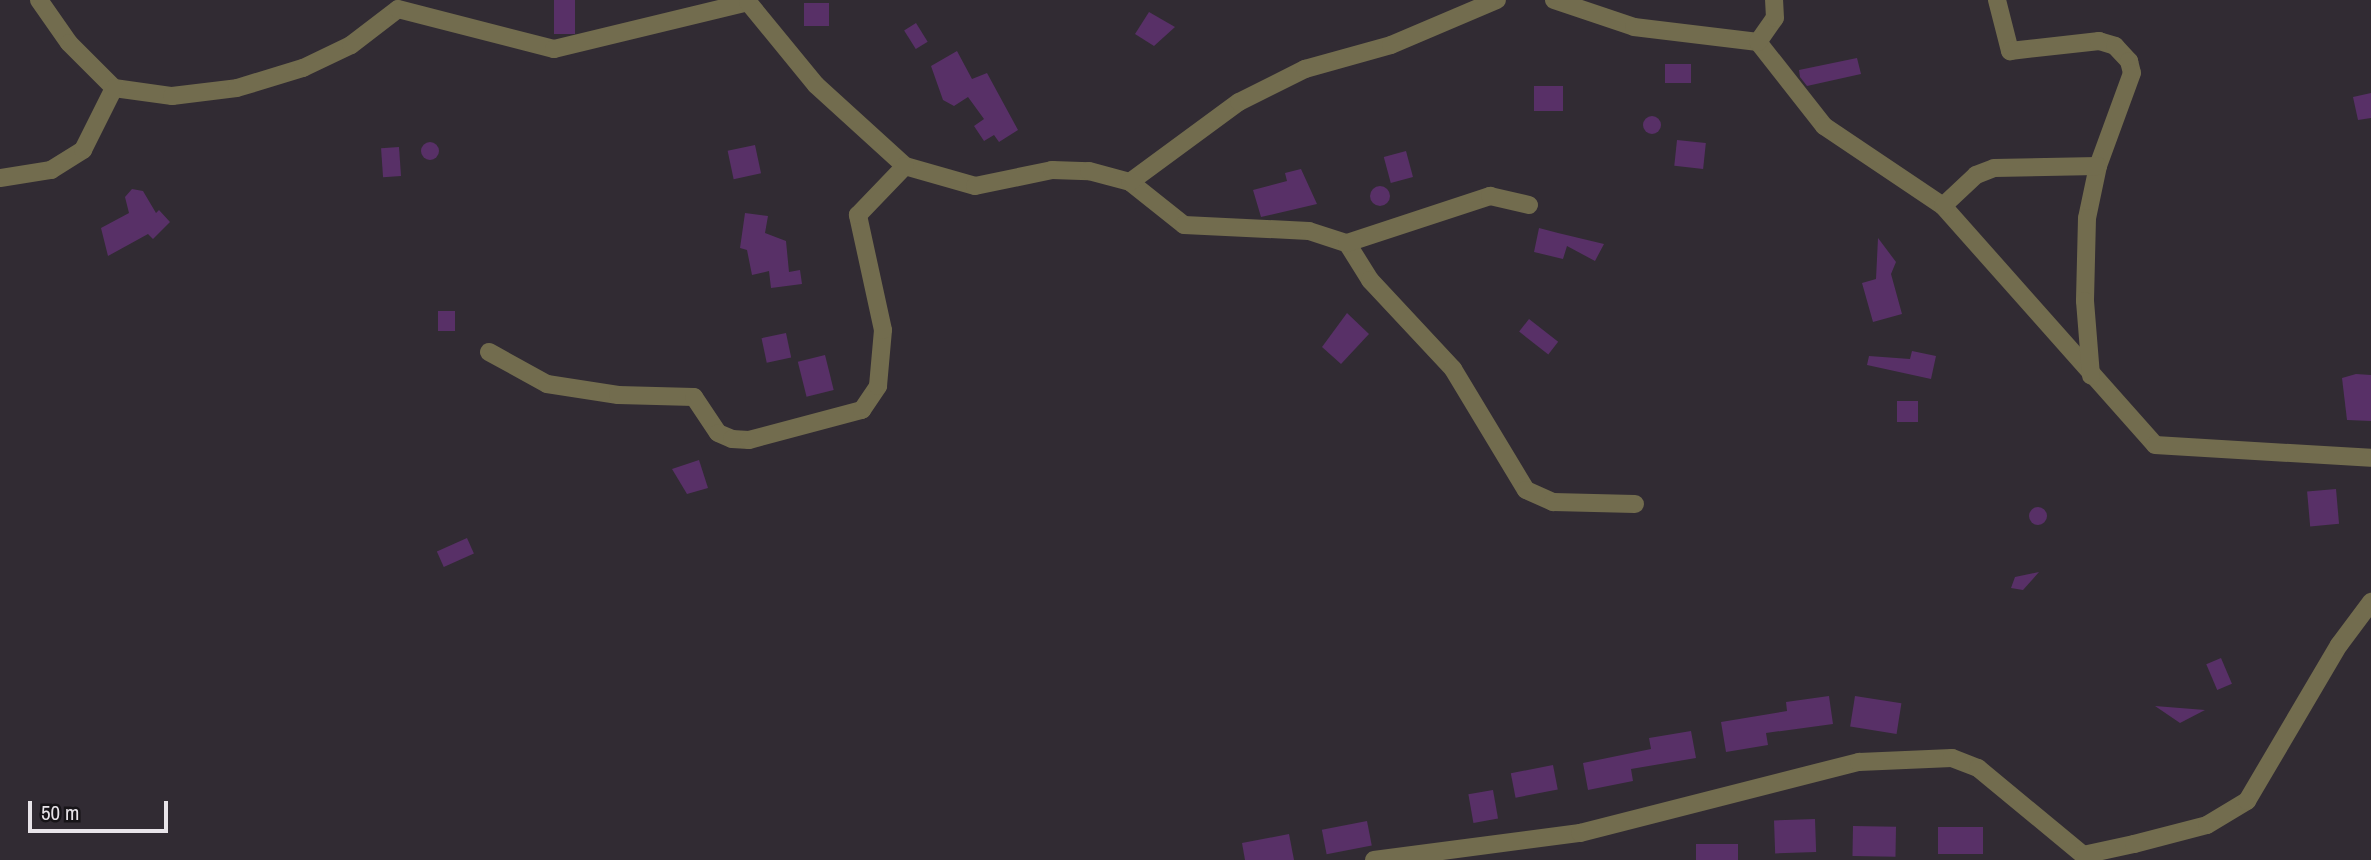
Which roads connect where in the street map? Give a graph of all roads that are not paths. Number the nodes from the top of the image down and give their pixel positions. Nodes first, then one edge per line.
1 (39, 0) edge
2 (1497, 0) edge
3 (1554, 0) edge
4 (1774, 0) edge
5 (1997, 0) edge
6 (747, 1) edge
7 (397, 5) edge
8 (1758, 42) junction
9 (114, 88) junction
10 (905, 166) junction
11 (2098, 166) junction
12 (0, 178) edge
13 (1130, 182) junction
14 (1529, 205) dead end
15 (1943, 206) junction
16 (1347, 243) junction
17 (489, 352) dead end
18 (2091, 376) junction
19 (2371, 458) edge
20 (1635, 504) dead end
21 (2371, 602) edge
22 (1472, 856) edge
23 (2077, 858) edge
24 (1374, 860) edge

1 - 9 street
2 - 13 street
3 - 8 street
4 - 8 street
5 - 11 street
6 - 7 street
6 - 10 street
7 - 9 street
8 - 15 street
9 - 12 street
10 - 13 street
10 - 17 street
11 - 15 street
11 - 18 street
13 - 16 street
14 - 16 street
15 - 18 street
16 - 20 street
18 - 19 street
21 - 23 street
22 - 23 street
22 - 24 street

